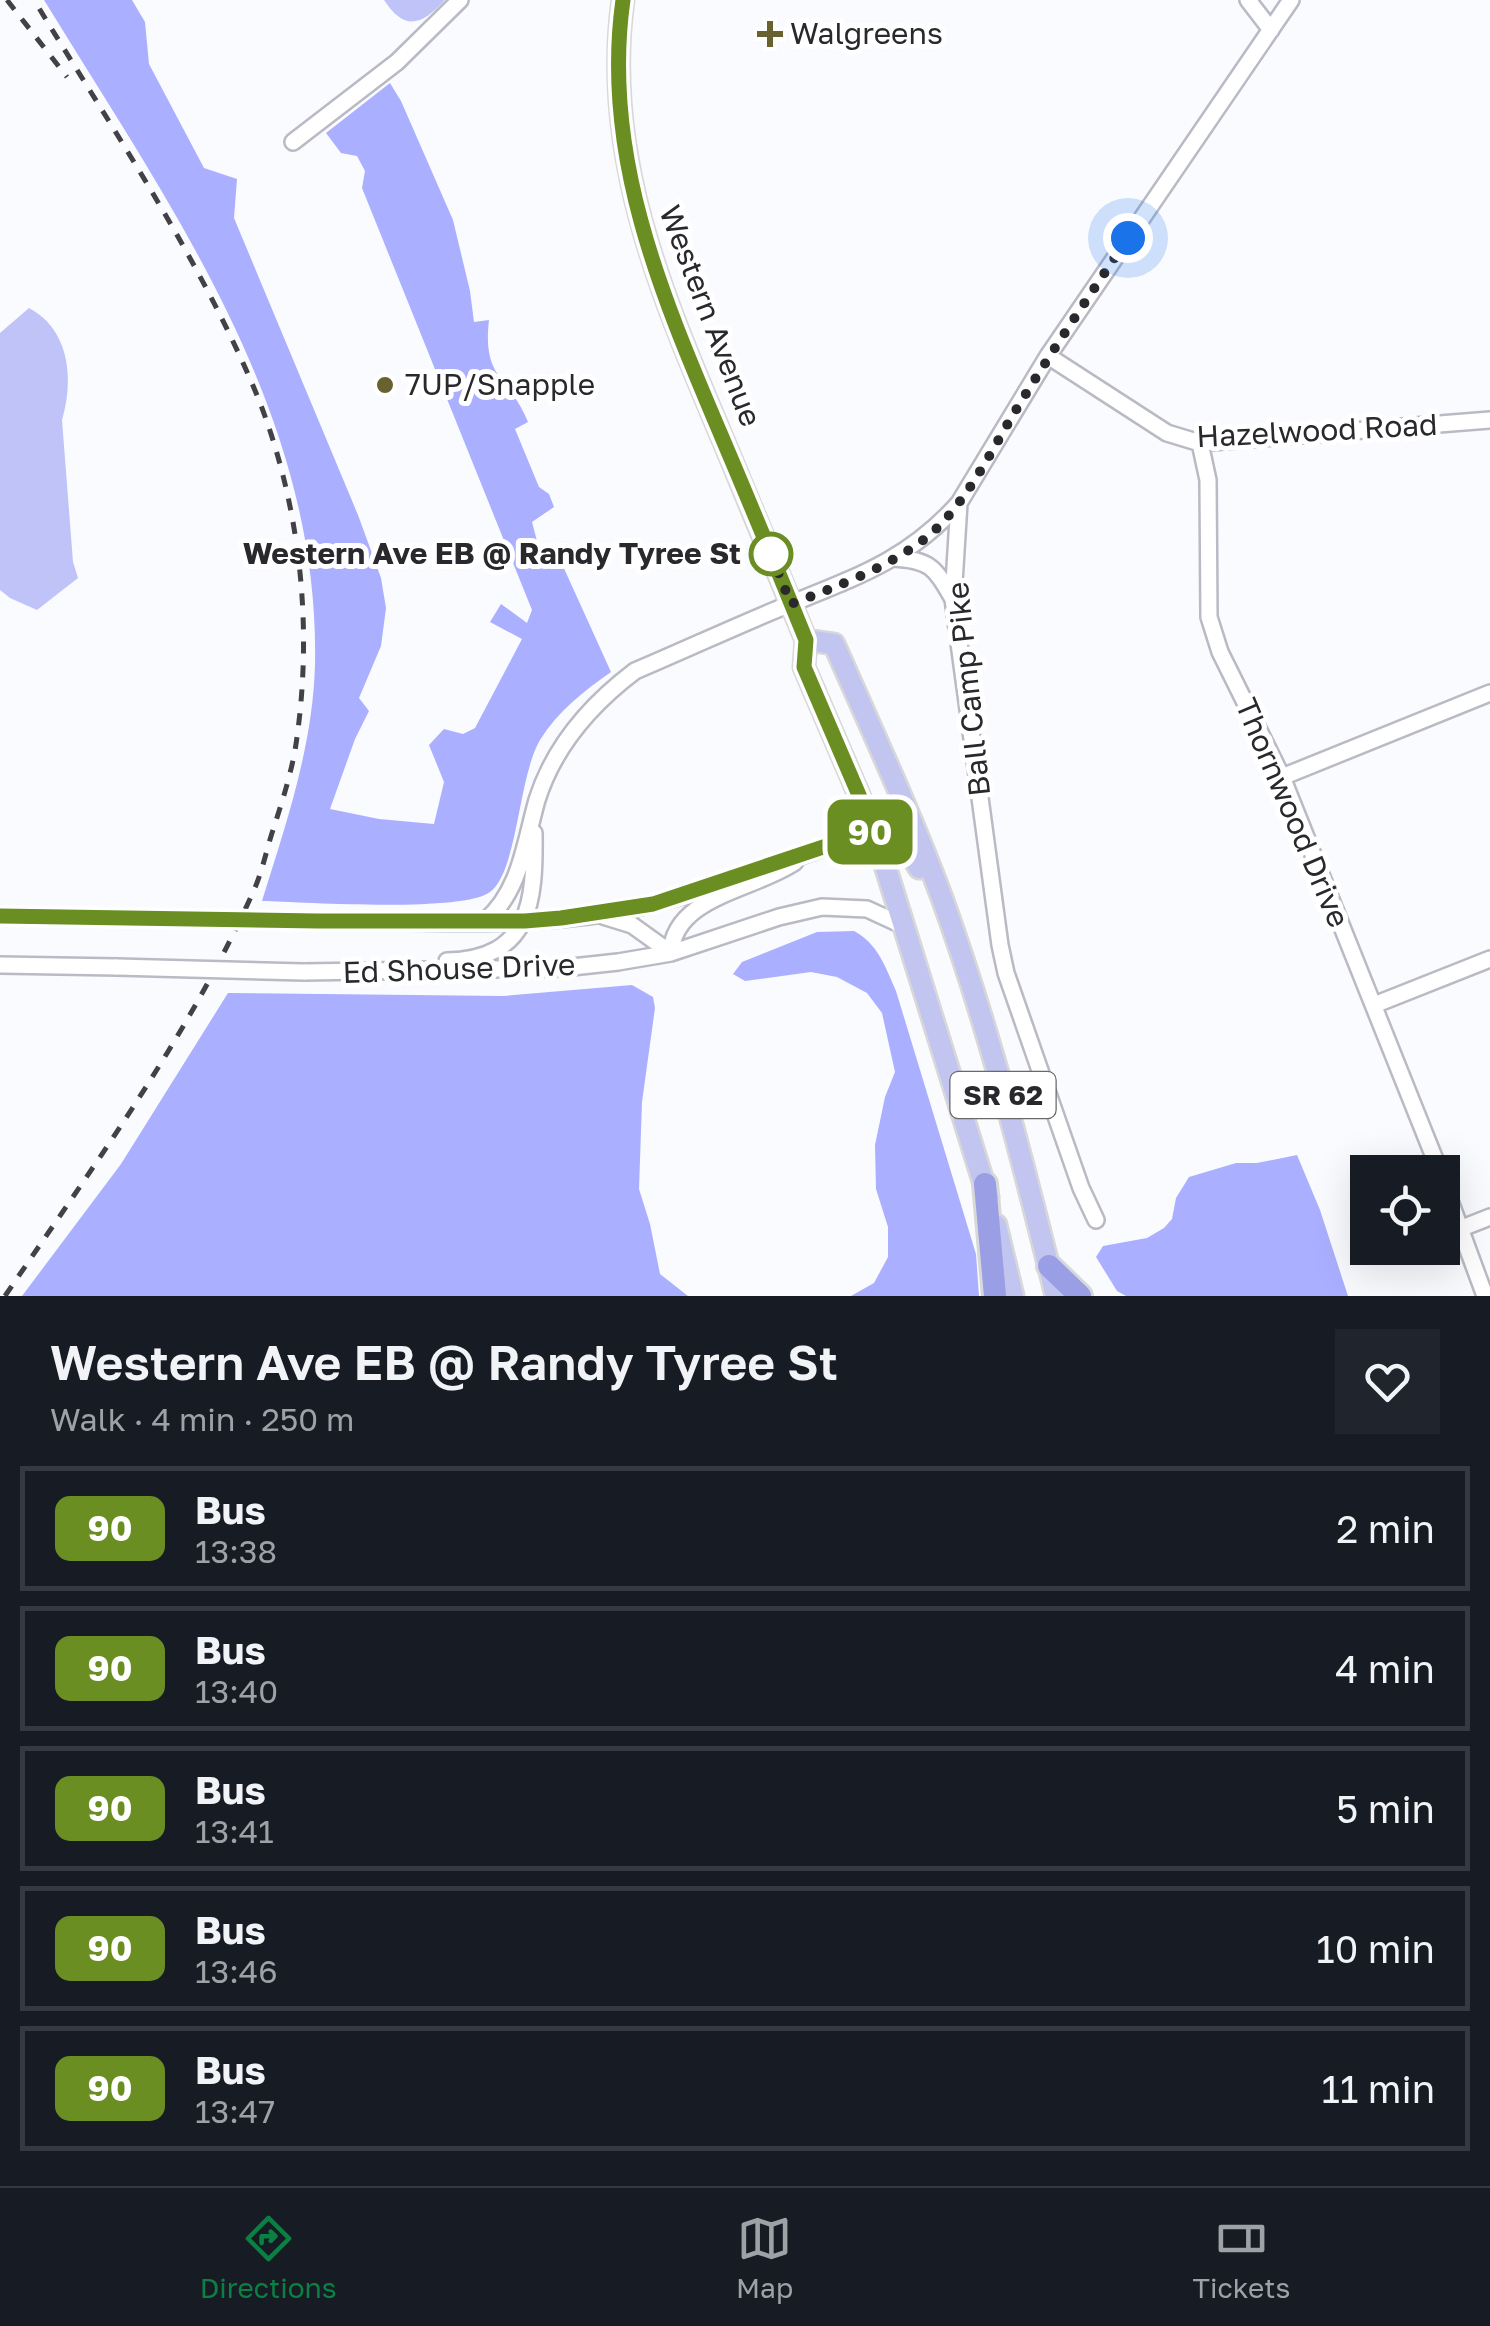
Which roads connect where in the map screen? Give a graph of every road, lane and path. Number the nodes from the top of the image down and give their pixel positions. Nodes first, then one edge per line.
1 (460, 0) edge
2 (623, 0) edge
3 (1248, 0) edge
4 (1291, 0) edge
5 (1271, 30) junction
6 (293, 142) dead end
7 (1048, 356) junction
8 (1490, 420) edge
9 (1200, 443) junction
10 (959, 503) junction
11 (893, 558) junction
12 (953, 599) junction
13 (791, 604) junction
14 (806, 640) junction
15 (1490, 693) edge
16 (1282, 777) junction
17 (534, 814) junction
18 (874, 830) junction
19 (811, 852) junction
20 (942, 898) junction
21 (597, 914) junction
22 (0, 916) edge
23 (486, 921) junction
24 (525, 921) junction
25 (906, 927) junction
26 (671, 954) junction
27 (1490, 959) edge
28 (0, 965) edge
29 (365, 972) junction
30 (1374, 1005) junction
31 (1433, 1155) edge
32 (985, 1184) junction
33 (1490, 1218) edge
34 (1096, 1220) dead end
35 (1460, 1223) edge
36 (1462, 1228) junction
37 (1048, 1266) junction
38 (995, 1296) edge
39 (1014, 1296) edge
40 (1056, 1296) edge
41 (1080, 1296) edge
42 (1486, 1296) edge

1 - 6 street
2 - 13 main road, Western Avenue / SR 62
3 - 5 street
4 - 5 street, Ball Camp Pike
5 - 7 street, Ball Camp Pike
7 - 9 street, Hazelwood Road
7 - 10 street, Ball Camp Pike
8 - 9 street, Hazelwood Road
9 - 16 street, Thornwood Drive
10 - 11 street
10 - 12 street, Ball Camp Pike
11 - 12 street
11 - 13 street
12 - 34 street, Ball Camp Pike
13 - 14 main road, Western Avenue / SR 62
13 - 17 street
14 - 18 main road, Western Avenue / SR 62
14 - 20 main road
15 - 16 street
16 - 30 street, Thornwood Drive
17 - 23 street
17 - 24 street
18 - 19 street, Ed Shouse Drive
18 - 20 main road
18 - 25 main road, Western Avenue / SR 62
19 - 21 street, Ed Shouse Drive
19 - 26 street
20 - 37 main road, SR 62
21 - 24 street, Ed Shouse Drive
21 - 26 street
22 - 23 street, Ed Shouse Drive, bridge
23 - 24 street, Ed Shouse Drive
24 - 29 street
25 - 26 street, Ed Shouse Drive
25 - 32 main road, Western Avenue / SR 62
26 - 29 street, Ed Shouse Drive
27 - 30 street
28 - 29 street, Ed Shouse Drive, bridge
30 - 31 street, Thornwood Drive
32 - 38 highway
32 - 39 main road, Western Avenue / SR 62
33 - 36 street
35 - 36 street, Thornwood Drive
36 - 42 street, Thornwood Drive
37 - 40 main road, SR 62
37 - 41 highway

